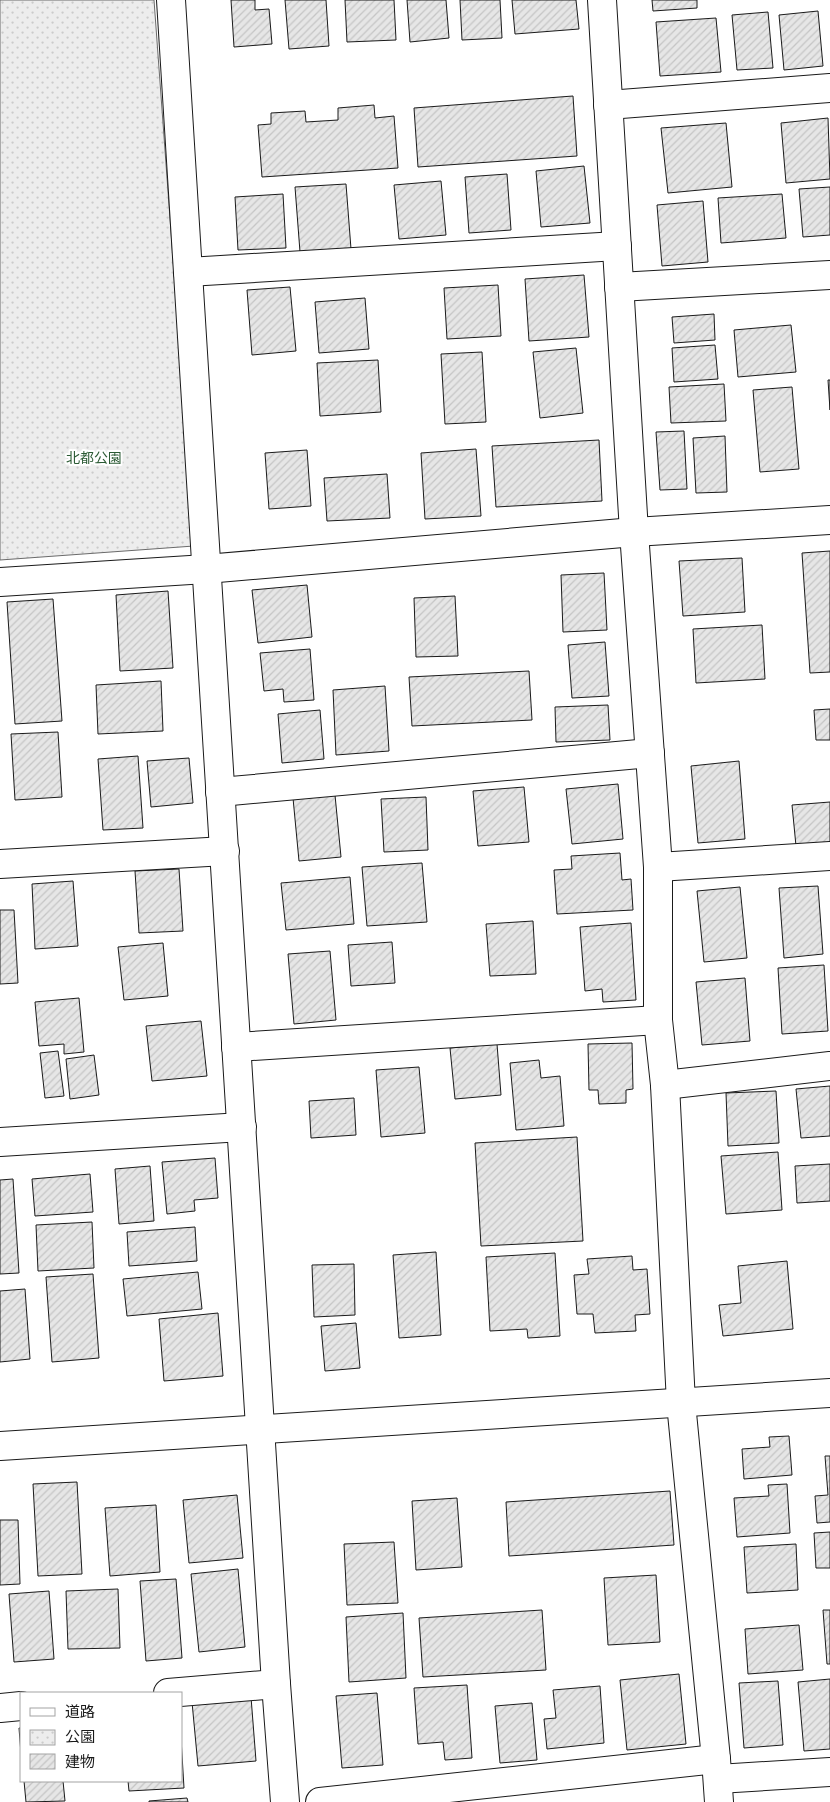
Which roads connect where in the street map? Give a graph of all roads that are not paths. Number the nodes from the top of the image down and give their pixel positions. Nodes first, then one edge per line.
1 (171, 0) edge
2 (602, 0) edge
3 (830, 88) edge
4 (608, 105) junction
5 (617, 246) junction
6 (188, 272) junction
7 (830, 275) edge
8 (619, 287) junction
9 (830, 520) edge
10 (634, 532) junction
11 (206, 569) junction
12 (0, 582) edge
13 (650, 753) junction
14 (220, 792) junction
15 (225, 851) junction
16 (830, 856) edge
17 (0, 864) edge
18 (658, 867) junction
19 (658, 1020) junction
20 (236, 1047) junction
21 (830, 1066) edge
22 (665, 1085) junction
23 (242, 1127) junction
24 (0, 1142) edge
25 (830, 1393) edge
26 (681, 1403) junction
27 (262, 1429) junction
28 (0, 1446) edge
29 (276, 1684) junction
30 (180, 1692) edge
31 (20, 1706) edge
32 (0, 1708) edge
33 (830, 1772) edge
34 (718, 1780) edge
35 (285, 1802) edge
36 (320, 1802) edge

1 - 6 street
2 - 4 street
3 - 4 street
4 - 5 street
5 - 6 street
5 - 8 street
6 - 11 street
7 - 8 street
8 - 10 street
9 - 10 street
10 - 11 street
10 - 13 street
11 - 12 street
11 - 14 street
13 - 14 street
13 - 18 street
14 - 15 street
15 - 17 street
15 - 20 street
16 - 18 street
18 - 19 street
19 - 20 street
19 - 22 street
20 - 23 street
21 - 22 street
22 - 26 street
23 - 24 street
23 - 27 street
25 - 26 street
26 - 27 street
26 - 34 street
27 - 28 street
27 - 29 street
29 - 30 street
29 - 35 street
31 - 32 street
33 - 34 street
34 - 36 street

